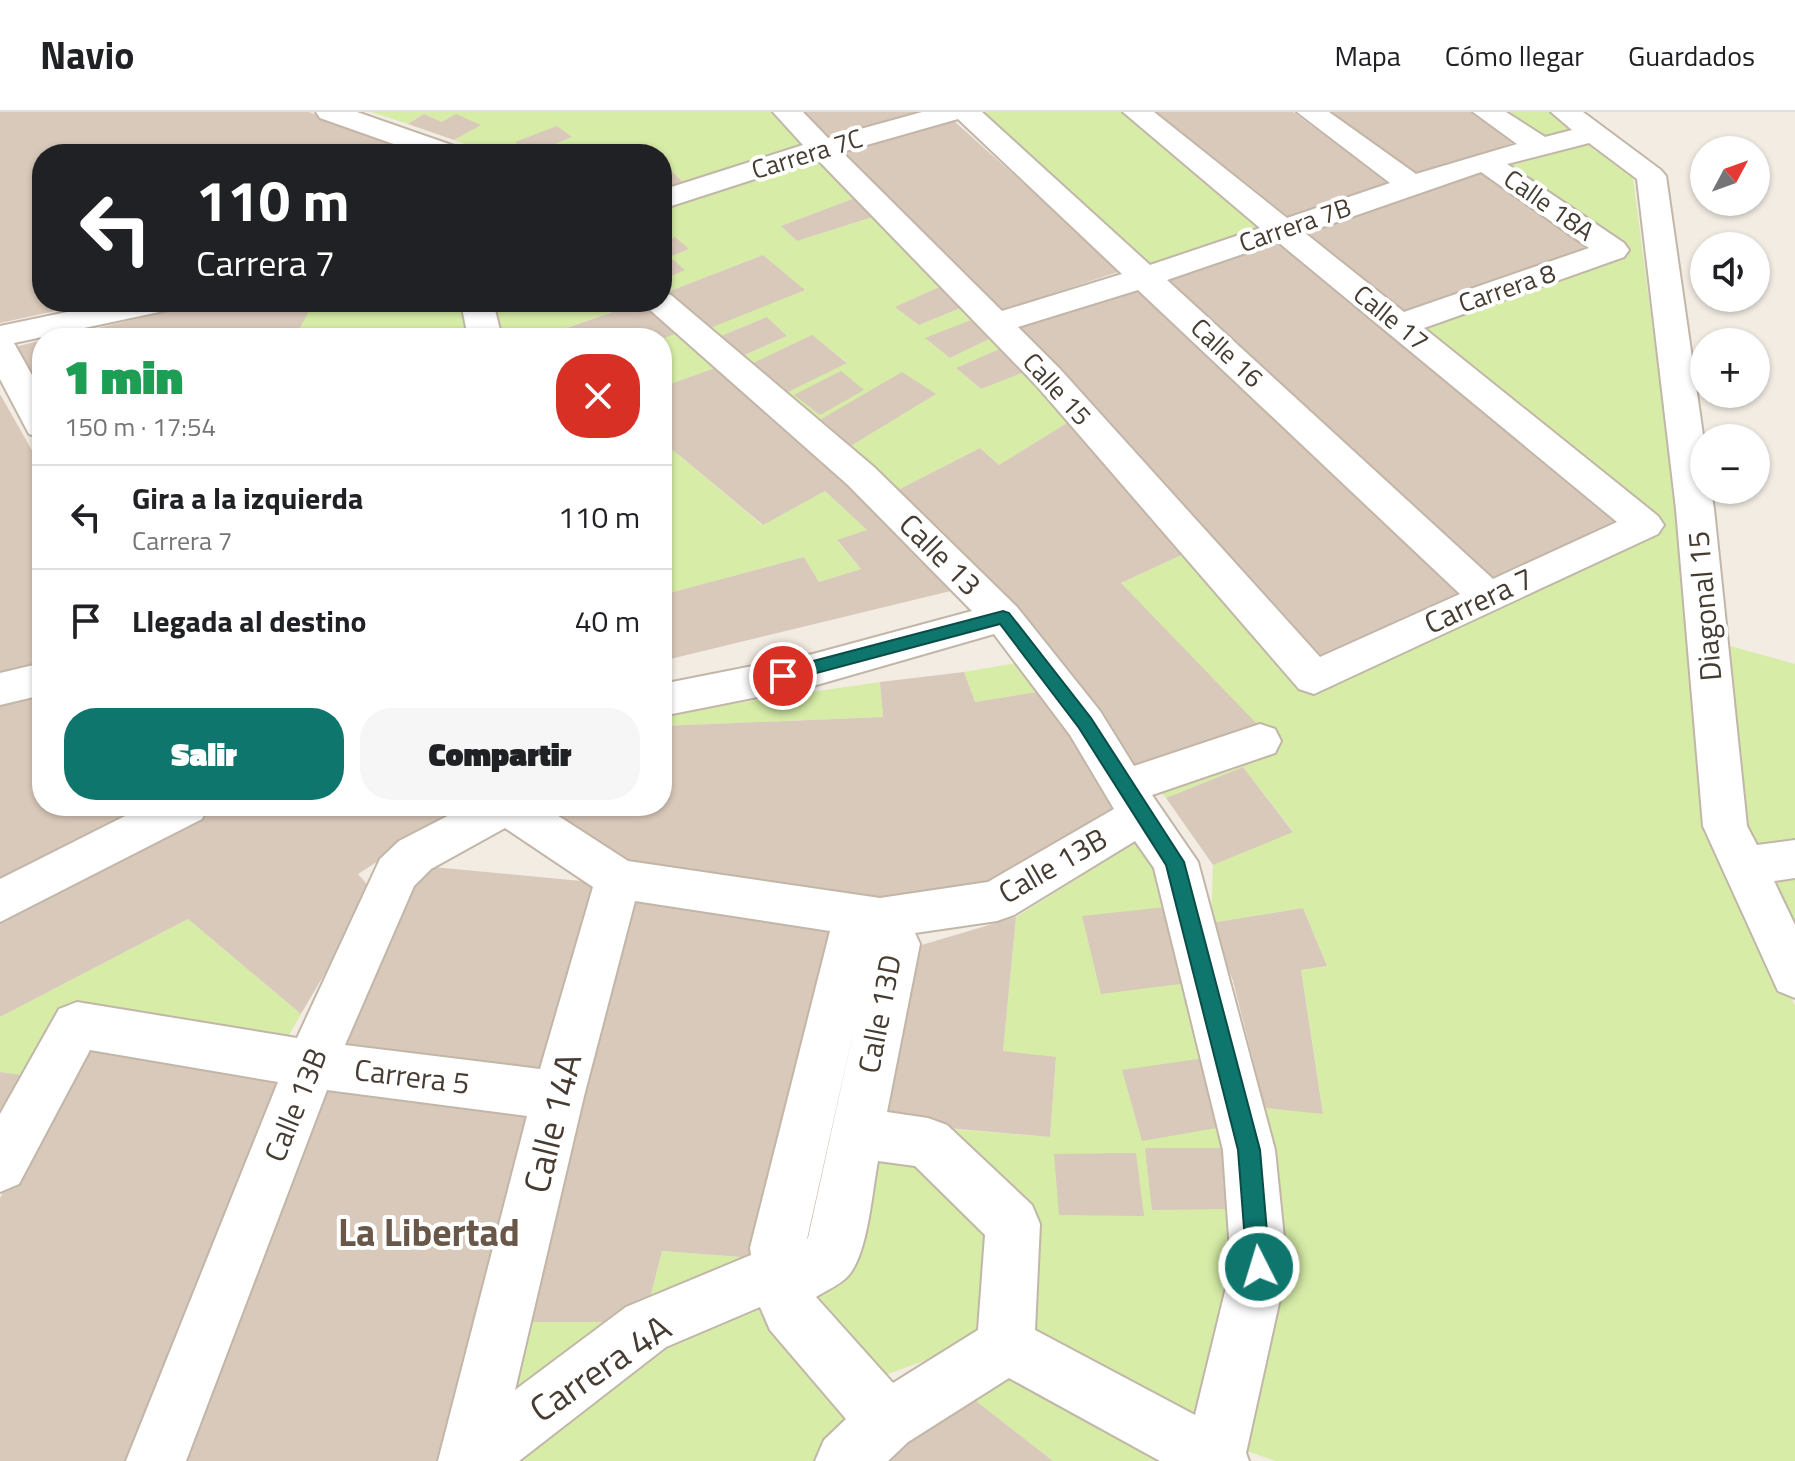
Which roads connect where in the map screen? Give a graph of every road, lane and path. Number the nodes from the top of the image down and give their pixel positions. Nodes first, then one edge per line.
1 (330, 112) edge
2 (787, 112) edge
3 (953, 112) edge
4 (966, 112) edge
5 (1137, 112) edge
6 (1311, 112) edge
7 (1487, 112) edge
8 (1565, 112) edge
9 (1595, 133) junction
10 (421, 144) edge
11 (1539, 146) junction
12 (823, 148) junction
13 (1484, 161) junction
14 (1412, 185) junction
15 (672, 197) edge
16 (1280, 229) junction
17 (1613, 250) joint
18 (1146, 277) junction
19 (114, 312) edge
20 (672, 312) edge
21 (997, 323) junction
22 (1400, 325) junction
23 (38, 328) edge
24 (32, 329) edge
25 (0, 336) edge
26 (0, 347) edge
27 (32, 407) edge
28 (1645, 525) joint
29 (1487, 596) junction
30 (1003, 617) junction
31 (1314, 678) joint
32 (32, 681) edge
33 (0, 689) edge
34 (672, 698) edge
35 (1260, 741) dead end
36 (1133, 801) junction
37 (167, 816) edge
38 (488, 816) edge
39 (522, 816) edge
40 (1795, 859) edge
41 (1744, 866) junction
42 (618, 879) junction
43 (0, 902) edge
44 (880, 918) junction
45 (1795, 976) edge
46 (311, 1064) junction
47 (558, 1096) junction
48 (857, 1133) junction
49 (0, 1166) edge
50 (785, 1284) junction
51 (1006, 1346) junction
52 (887, 1421) junction
53 (1216, 1460) edge
54 (156, 1461) edge
55 (469, 1461) edge
56 (845, 1461) edge

1 - 10 street
2 - 12 street, Calle 15
3 - 12 street, Carrera 7C
4 - 18 street, Calle 16
5 - 16 street, Calle 17
6 - 14 street
7 - 11 street
8 - 9 street
9 - 11 street, Carrera 7B
9 - 41 street, Diagonal 15
11 - 13 street, Carrera 7B
12 - 15 street, Carrera 7C
12 - 21 street, Calle 15
13 - 14 street, Carrera 7B
13 - 17 street, Calle 18A
14 - 16 street, Carrera 7B
16 - 18 street, Carrera 7B
16 - 22 street, Calle 17
17 - 22 street, Carrera 8
18 - 21 street, Carrera 7B
18 - 29 street, Calle 16
19 - 23 street
20 - 30 street, Calle 13
21 - 31 street, Calle 15
22 - 28 street, Calle 17
24 - 25 street
26 - 27 street
28 - 29 street, Carrera 7
29 - 31 street, Carrera 7
30 - 34 street
30 - 36 street, Calle 13
32 - 33 street
35 - 36 street, Calle 13B
36 - 44 street, Calle 13B
36 - 53 street, Calle 13
37 - 43 street
38 - 46 street, Calle 13B
39 - 42 street, Calle 13B
40 - 41 street
41 - 45 street, Diagonal 15
42 - 44 street, Calle 13B
42 - 47 street, Calle 14A
44 - 48 street, Calle 13D
44 - 50 street, Calle 13D
46 - 47 street, Carrera 5
46 - 49 street, Carrera 5
46 - 54 street, Calle 13B
47 - 55 street, Calle 14A
48 - 50 street, Calle 13D
48 - 51 street
50 - 52 street
50 - 55 street, Carrera 4A
51 - 52 street
51 - 53 street
52 - 56 street

